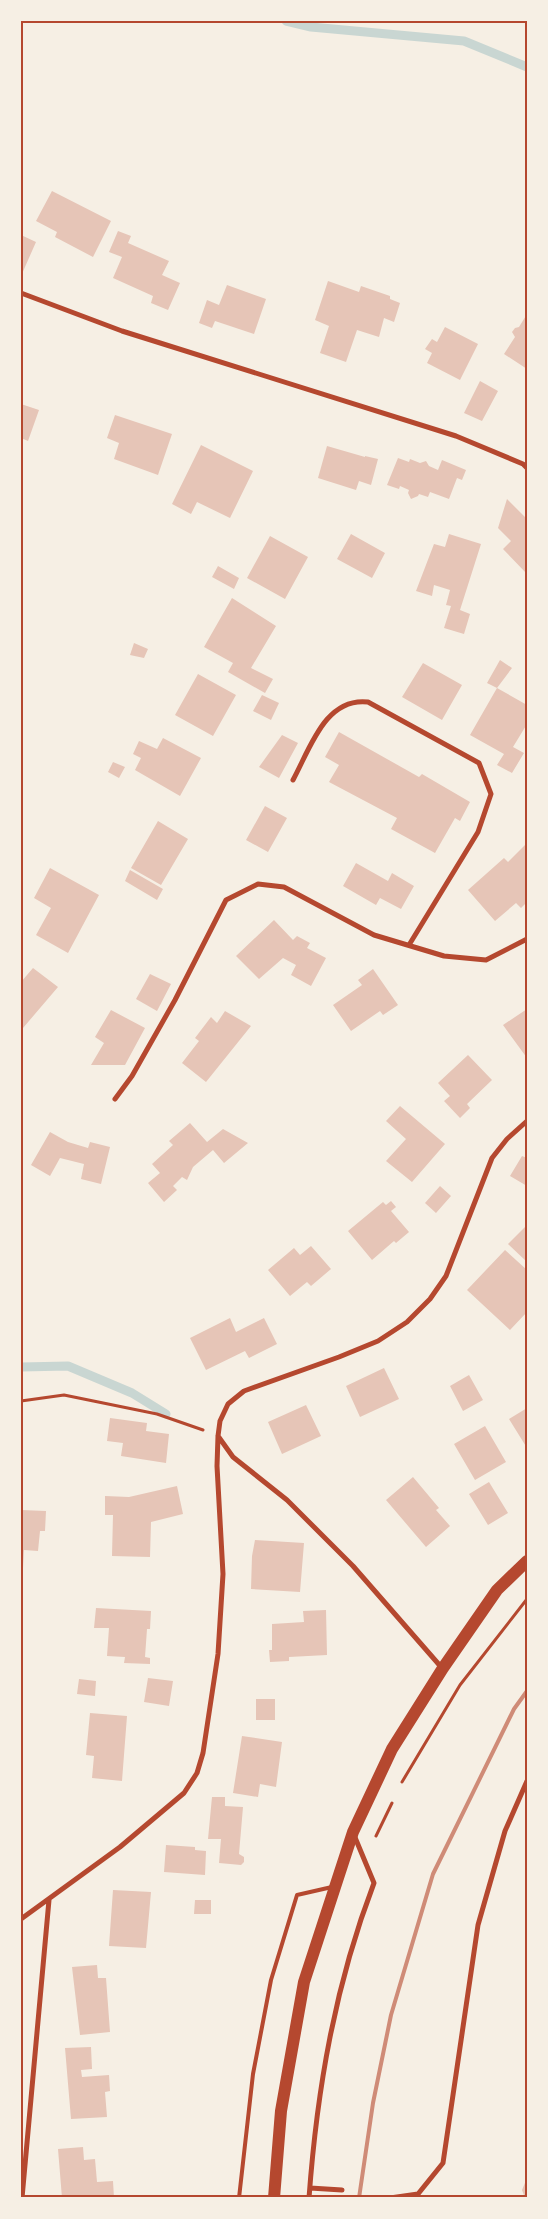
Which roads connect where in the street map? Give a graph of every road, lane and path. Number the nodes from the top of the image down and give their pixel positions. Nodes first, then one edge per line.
1 (21, 293) edge
2 (527, 468) edge
3 (293, 780) dead end
4 (527, 939) edge
5 (409, 945) junction
6 (115, 1099) dead end
7 (527, 1121) edge
8 (21, 1401) edge
9 (218, 1436) junction
10 (527, 1561) edge
11 (443, 1668) junction
12 (527, 1781) edge
13 (352, 1832) junction
14 (335, 1886) junction
15 (49, 1900) junction
16 (21, 1919) edge
17 (310, 2188) junction
18 (342, 2190) dead end
19 (22, 2198) edge
20 (239, 2198) edge
21 (274, 2198) edge
22 (309, 2198) edge
23 (390, 2198) edge

1 - 2 street
3 - 5 street
4 - 5 street
5 - 6 street
7 - 9 street
8 - 9 path
9 - 11 street
9 - 15 street
10 - 11 main road
11 - 13 main road
12 - 23 street
13 - 14 main road
13 - 17 street
14 - 20 lane
14 - 21 main road
15 - 16 street
15 - 19 street
17 - 18 street
17 - 22 street

